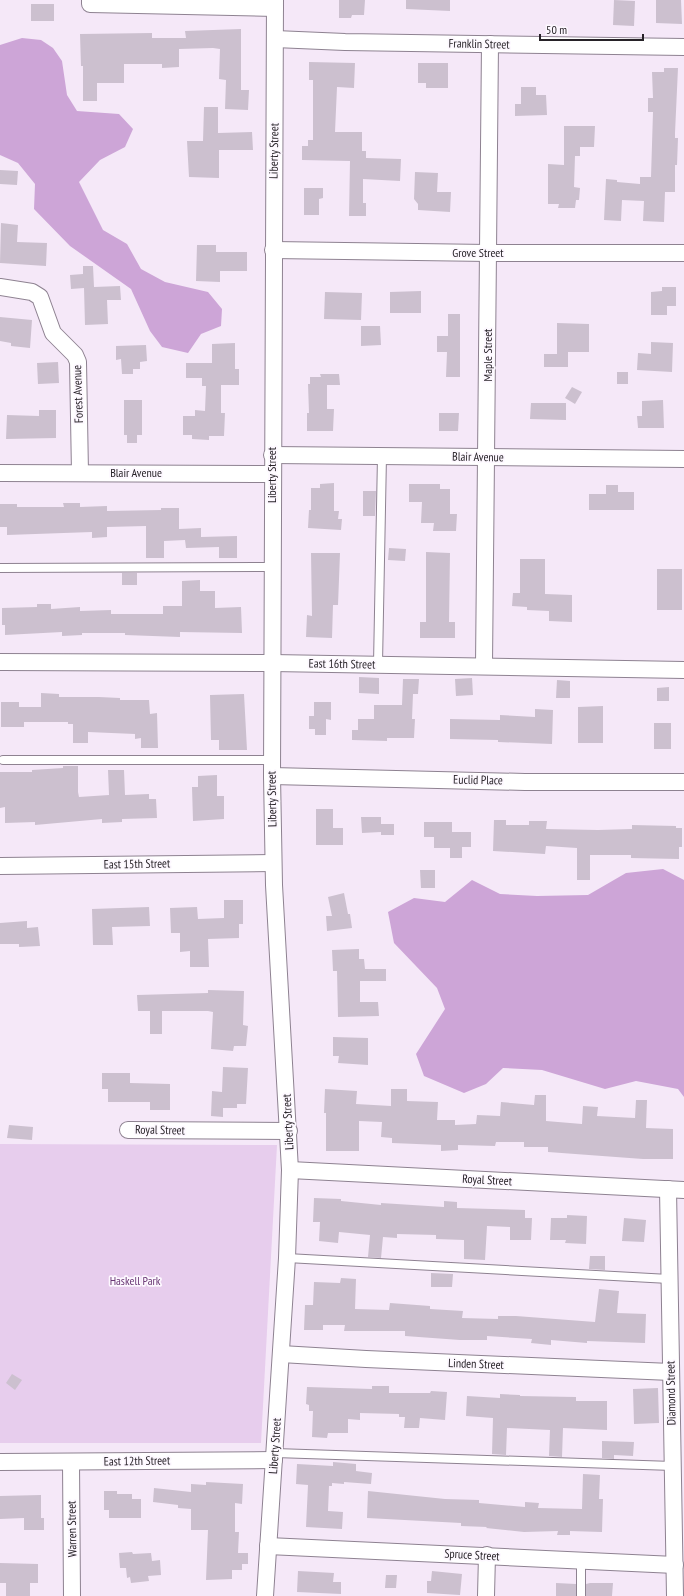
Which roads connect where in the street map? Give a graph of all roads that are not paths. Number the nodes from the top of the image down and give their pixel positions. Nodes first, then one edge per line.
1 (90, 2) edge
2 (275, 4) edge
3 (275, 38) junction
4 (490, 44) junction
5 (684, 47) edge
6 (272, 250) junction
7 (488, 253) junction
8 (684, 253) edge
9 (0, 288) edge
10 (272, 455) junction
11 (382, 456) junction
12 (487, 457) junction
13 (684, 459) edge
14 (0, 473) edge
15 (80, 473) junction
16 (272, 474) junction
17 (272, 567) junction
18 (0, 568) edge
19 (0, 662) edge
20 (272, 663) junction
21 (378, 664) junction
22 (484, 665) junction
23 (684, 670) edge
24 (3, 760) dead end
25 (272, 768) junction
26 (684, 782) edge
27 (273, 863) junction
28 (0, 866) edge
29 (128, 1130) dead end
30 (289, 1131) junction
31 (290, 1170) junction
32 (668, 1189) junction
33 (684, 1190) edge
34 (287, 1258) junction
35 (669, 1279) junction
36 (281, 1354) junction
37 (671, 1372) junction
38 (274, 1456) junction
39 (0, 1462) edge
40 (71, 1462) junction
41 (673, 1466) junction
42 (268, 1546) junction
43 (487, 1555) junction
44 (581, 1560) junction
45 (675, 1565) junction
46 (72, 1596) edge
47 (265, 1596) edge
48 (486, 1596) edge
49 (581, 1596) edge
50 (675, 1596) edge

1 - 2 street
2 - 3 street, Liberty Street
3 - 4 street, Franklin Street
3 - 6 street, Liberty Street
4 - 5 street, Franklin Street
4 - 7 street, Maple Street
6 - 7 street, Grove Street
6 - 10 street, Liberty Street
7 - 8 street, Grove Street
7 - 12 street, Maple Street
9 - 15 street, Forest Avenue
10 - 11 street, Blair Avenue
10 - 16 street, Liberty Street
11 - 12 street, Blair Avenue
11 - 21 lane
12 - 13 street, Blair Avenue
12 - 22 street, Maple Street
14 - 15 street, Blair Avenue
15 - 16 street, Blair Avenue
16 - 17 street, Liberty Street
17 - 18 lane
17 - 20 street, Liberty Street
19 - 20 street, East 16th Street
20 - 21 street, East 16th Street
20 - 25 street, Liberty Street
21 - 22 street, East 16th Street
22 - 23 street, East 16th Street
24 - 25 lane
25 - 26 street, Euclid Place
25 - 27 street, Liberty Street
27 - 28 street, East 15th Street
27 - 30 street, Liberty Street
29 - 30 street, Royal Street
30 - 31 street, Liberty Street
31 - 32 street, Royal Street
31 - 34 street, Liberty Street
32 - 33 street, Royal Street
32 - 35 street, Diamond Street
34 - 35 lane
34 - 36 street, Liberty Street
35 - 37 street, Diamond Street
36 - 37 street, Linden Street
36 - 38 street, Liberty Street
37 - 41 street, Diamond Street
38 - 40 street, East 12th Street
38 - 41 lane
38 - 42 street, Liberty Street
39 - 40 street, East 12th Street
40 - 46 street, Warren Street
41 - 45 street, Diamond Street
42 - 43 street, Spruce Street
42 - 47 street, Liberty Street
43 - 44 street, Spruce Street
43 - 48 street
44 - 45 street, Spruce Street
44 - 49 lane
45 - 50 street, Diamond Street

